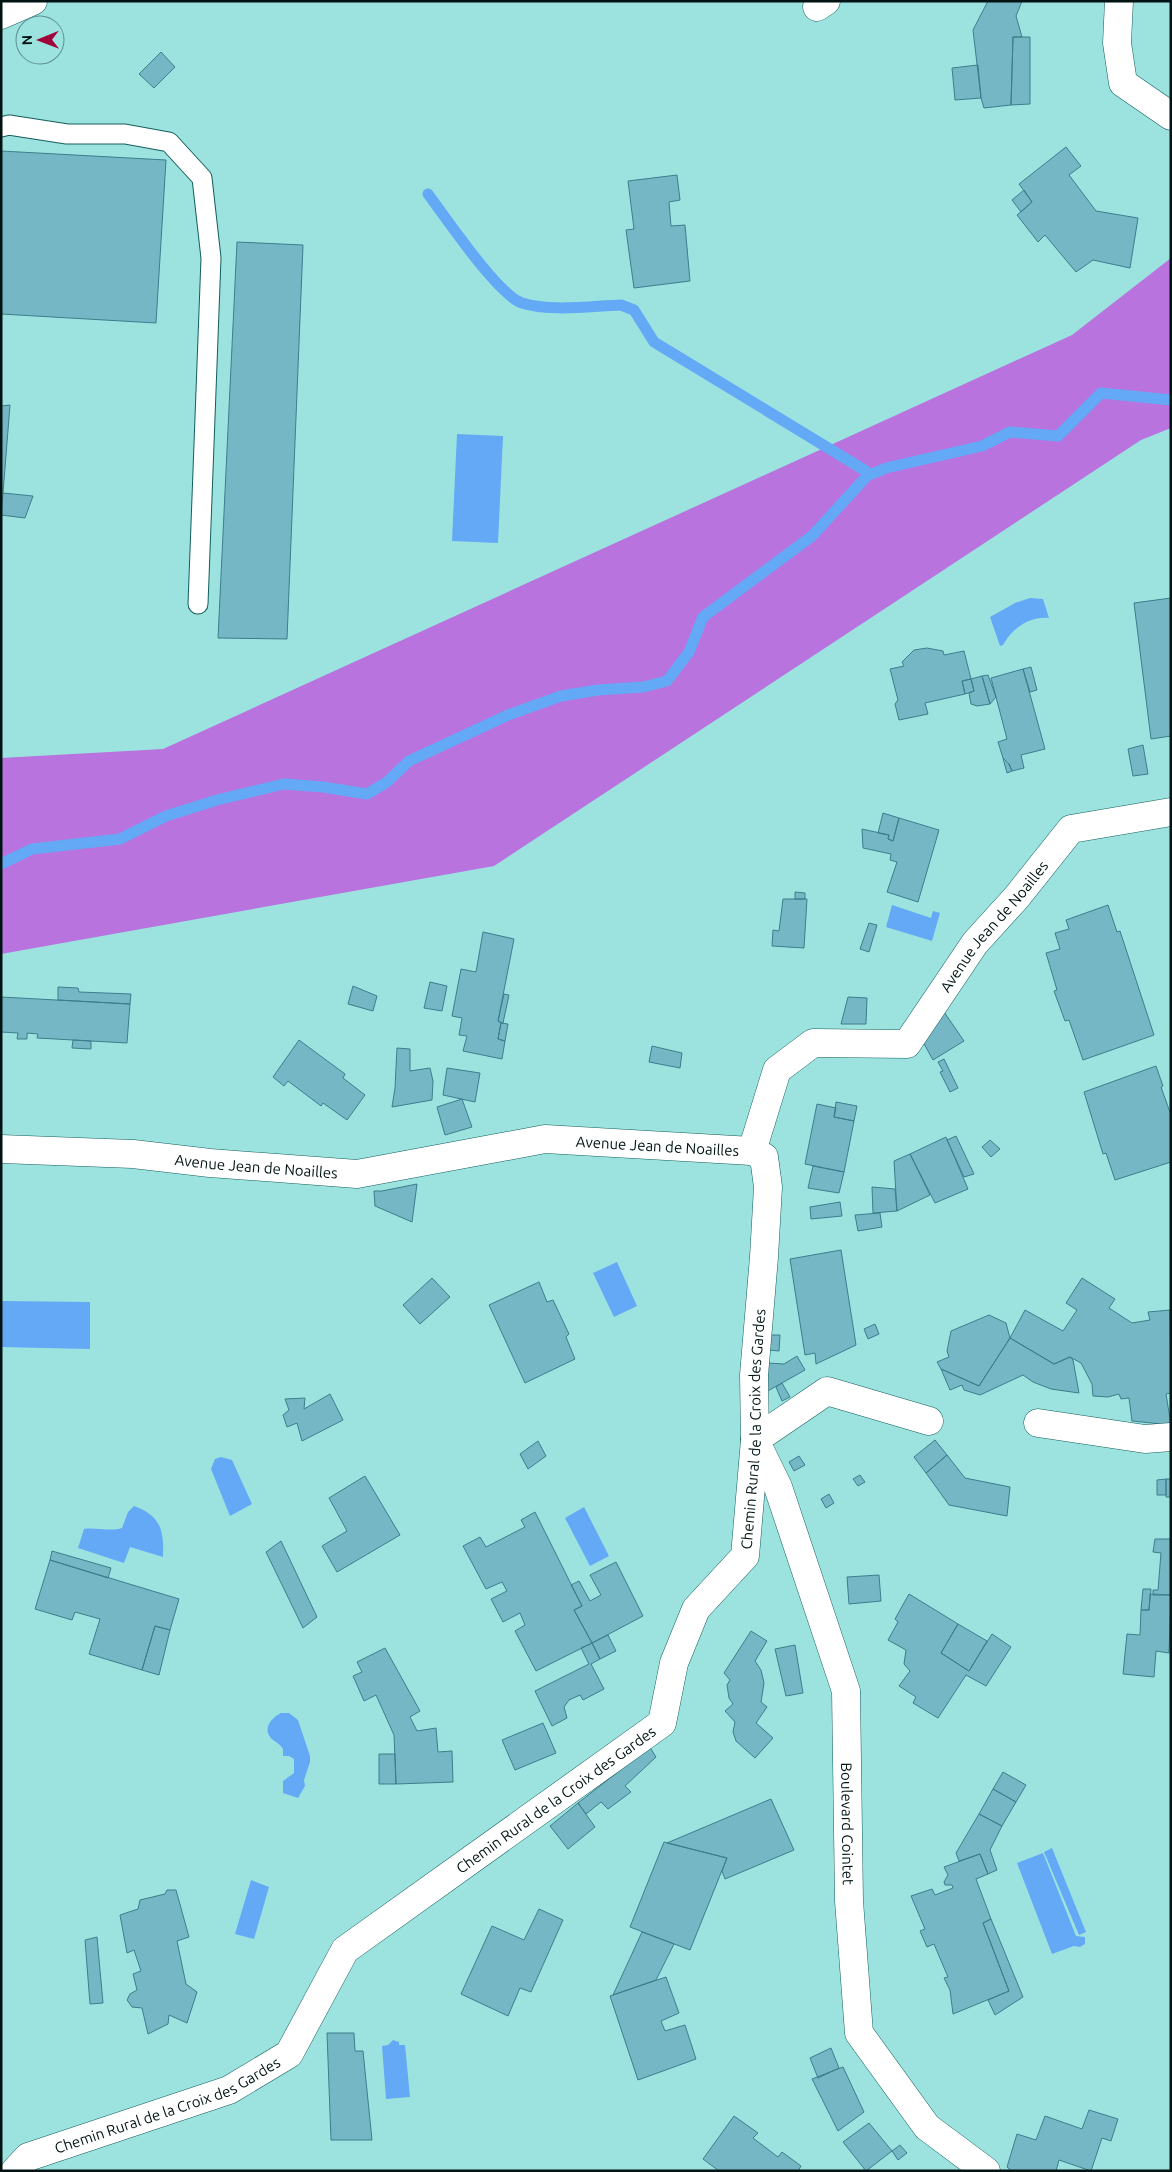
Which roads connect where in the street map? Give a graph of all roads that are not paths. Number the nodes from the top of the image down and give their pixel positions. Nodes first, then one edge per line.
1 (34, 1) edge
2 (1119, 1) edge
3 (1, 15) edge
4 (1171, 116) edge
5 (1, 128) edge
6 (198, 604) dead end
7 (1171, 812) edge
8 (1, 1149) edge
9 (752, 1151) junction
10 (929, 1421) dead end
11 (1038, 1423) dead end
12 (1171, 1437) edge
13 (755, 1440) junction
14 (15, 2171) edge
15 (986, 2171) edge

1 - 3 street
2 - 4 street
5 - 6 lane
7 - 9 street, Avenue Jean de Noailles
8 - 9 street, Avenue Jean de Noailles
9 - 13 street, Chemin Rural de la Croix des Gardes
10 - 13 street
11 - 12 street
13 - 14 street, Chemin Rural de la Croix des Gardes
13 - 15 street, Boulevard Cointet

